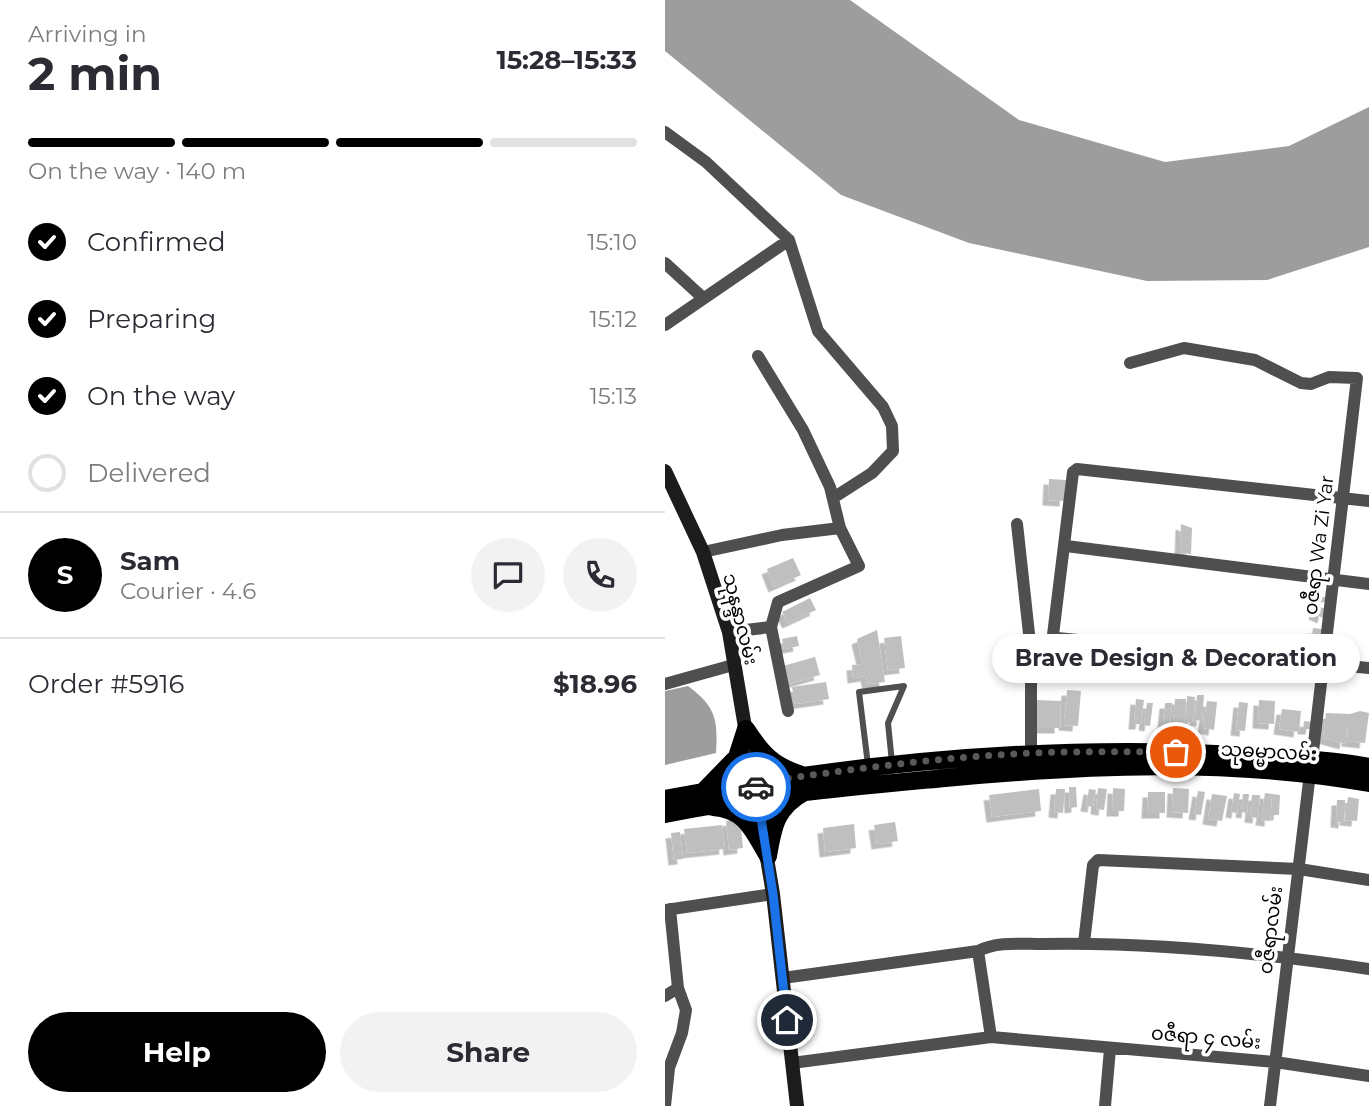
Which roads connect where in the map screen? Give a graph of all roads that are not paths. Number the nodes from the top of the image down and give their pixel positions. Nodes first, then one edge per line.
1 (665, 132) edge
2 (789, 240) junction
3 (665, 263) edge
4 (702, 297) junction
5 (665, 325) edge
6 (758, 356) dead end
7 (1130, 363) dead end
8 (665, 471) edge
9 (833, 498) junction
10 (1342, 499) junction
11 (1369, 501) edge
12 (1017, 524) dead end
13 (840, 528) junction
14 (1066, 546) junction
15 (703, 552) junction
16 (1333, 579) junction
17 (1369, 584) edge
18 (771, 627) junction
19 (729, 632) junction
20 (1323, 662) junction
21 (733, 665) junction
22 (1369, 668) edge
23 (665, 684) edge
24 (788, 711) dead end
25 (746, 729) junction
26 (1031, 753) junction
27 (1311, 767) junction
28 (1369, 767) edge
29 (869, 768) junction
30 (943, 769) junction
31 (904, 770) junction
32 (807, 783) junction
33 (1369, 783) edge
34 (756, 790) junction
35 (665, 799) edge
36 (702, 799) junction
37 (665, 814) edge
38 (768, 856) junction
39 (1299, 869) junction
40 (1369, 880) edge
41 (773, 894) junction
42 (667, 910) edge
43 (1084, 943) junction
44 (978, 951) junction
45 (1287, 957) junction
46 (1369, 969) edge
47 (783, 978) junction
48 (678, 988) junction
49 (665, 996) edge
50 (991, 1037) junction
51 (1110, 1048) junction
52 (1275, 1062) junction
53 (792, 1063) junction
54 (1369, 1076) edge
55 (665, 1106) edge
56 (797, 1106) edge
57 (1105, 1106) edge
58 (1270, 1106) edge

1 - 2 street
2 - 4 street
2 - 9 street
3 - 4 street
4 - 5 street
6 - 9 street
7 - 10 street, ၀ဇီရာ Wa Zi Yar
8 - 15 main road, သုနန္ဒာလမ်း
9 - 13 street
10 - 11 street
10 - 14 street
10 - 16 street, ၀ဇီရာ Wa Zi Yar
12 - 26 street
13 - 15 street
13 - 18 street
14 - 16 street
14 - 20 street
15 - 19 main road, သုနန္ဒာလမ်း
16 - 17 street
16 - 20 street, ၀ဇီရာ Wa Zi Yar
18 - 19 street
18 - 24 street
19 - 21 main road, သုနန္ဒာလမ်း
20 - 22 street
20 - 27 street, ၀ဇီရာ Wa Zi Yar
21 - 23 street
21 - 25 main road, သုနန္ဒာလမ်း
25 - 32 main road
25 - 34 main road, သုနန္ဒာလမ်း
25 - 36 main road
26 - 27 main road, သုဓမ္မာလမ်း
26 - 30 main road, သုဓမ္မာလမ်း
27 - 28 main road, သုဓမ္မာလမ်း
27 - 30 main road, သုဓမ္မာလမ်း
27 - 33 main road, သုဓမ္မာလမ်း
27 - 39 street, ဝဇီရာလမ်း
29 - 31 main road, သုဓမ္မာလမ်း
29 - 31 lane
29 - 32 main road, သုဓမ္မာလမ်း
30 - 31 main road, သုဓမ္မာလမ်း
31 - 32 main road, သုဓမ္မာလမ်း
32 - 34 main road, သုဓမ္မာလမ်း
32 - 38 main road
34 - 36 main road, သုဓမ္မာလမ်း
34 - 38 main road, သုနန္ဒာလမ်း
35 - 36 main road, သုဓမ္မာလမ်း
36 - 37 main road, သုဓမ္မာလမ်း
36 - 38 main road
38 - 41 main road, သုနန္ဒာလမ်း
39 - 40 street
39 - 43 street
39 - 45 street, ဝဇီရာလမ်း
41 - 42 street
41 - 47 main road, သုနန္ဒာလမ်း
42 - 48 street
43 - 44 street
43 - 45 street
44 - 47 street
44 - 50 street
45 - 46 street
45 - 52 street, ဝဇီရာလမ်း
47 - 53 main road, သုနန္ဒာလမ်း
48 - 49 street
48 - 55 street
50 - 51 street, ဝဇီရာ ၄ လမ်း
50 - 53 street, ဝဇီရာ ၄ လမ်း
51 - 52 street, ဝဇီရာ ၄ လမ်း
51 - 57 street
52 - 54 street, ဝဇီရာ ၄ လမ်း
52 - 58 street, ဝဇီရာလမ်း
53 - 56 main road, သုနန္ဒာလမ်း

